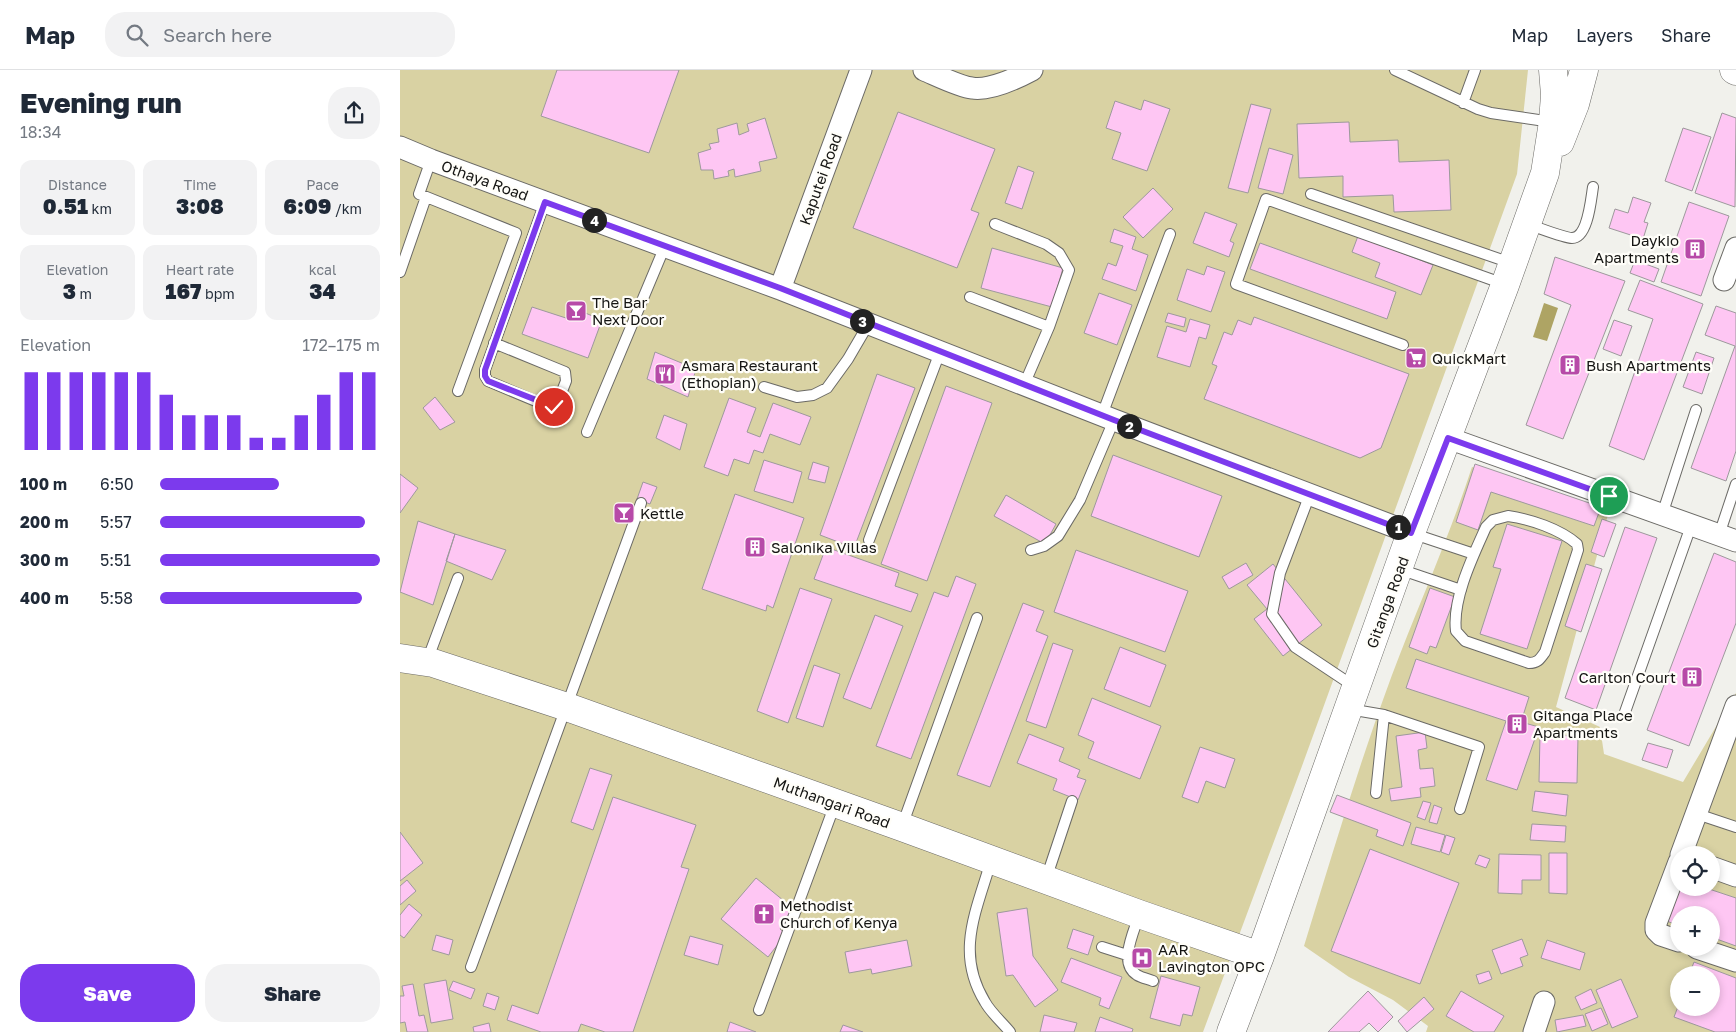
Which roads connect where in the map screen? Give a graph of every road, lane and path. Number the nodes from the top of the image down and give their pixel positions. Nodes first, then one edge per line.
1 (861, 70) edge
2 (924, 70) edge
3 (1032, 70) edge
4 (1396, 70) edge
5 (1475, 70) edge
6 (1553, 70) edge
7 (1584, 70) edge
8 (1463, 103) junction
9 (1553, 122) junction
10 (400, 147) edge
11 (431, 160) junction
12 (1545, 173) junction
13 (1594, 187) dead end
14 (1311, 194) dead end
15 (426, 197) junction
16 (545, 202) junction
17 (995, 224) dead end
18 (1526, 224) junction
19 (1170, 234) dead end
20 (665, 246) junction
21 (1736, 248) edge
22 (400, 272) edge
23 (1509, 274) junction
24 (1724, 280) dead end
25 (780, 288) junction
26 (970, 297) dead end
27 (869, 323) junction
28 (1049, 327) junction
29 (494, 343) junction
30 (1403, 345) dead end
31 (940, 352) junction
32 (1024, 385) junction
33 (764, 387) dead end
34 (458, 391) dead end
35 (1696, 410) dead end
36 (1108, 418) junction
37 (587, 432) dead end
38 (1448, 438) junction
39 (1736, 484) edge
40 (1310, 494) junction
41 (642, 503) dead end
42 (1662, 515) junction
43 (1690, 526) junction
44 (1411, 533) junction
45 (1727, 538) edge
46 (869, 540) dead end
47 (1031, 550) dead end
48 (1474, 554) junction
49 (1399, 569) junction
50 (458, 578) dead end
51 (1461, 590) junction
52 (977, 618) dead end
53 (400, 658) edge
54 (427, 662) junction
55 (1352, 698) junction
56 (1736, 706) edge
57 (567, 707) junction
58 (1625, 712) dead end
59 (1384, 715) junction
60 (1376, 793) dead end
61 (1072, 801) dead end
62 (836, 803) junction
63 (1460, 809) dead end
64 (1697, 814) junction
65 (902, 827) junction
66 (1736, 827) edge
67 (1685, 846) edge
68 (991, 860) junction
69 (1720, 870) edge
70 (1736, 876) edge
71 (1046, 880) junction
72 (1670, 886) edge
73 (1139, 914) junction
74 (1670, 938) edge
75 (1102, 947) dead end
76 (1128, 955) junction
77 (1260, 956) junction
78 (1720, 956) edge
79 (1736, 961) edge
80 (471, 967) dead end
81 (1153, 981) dead end
82 (1544, 1002) dead end
83 (759, 1010) dead end
84 (1010, 1032) edge
85 (1231, 1032) edge
86 (1534, 1032) edge

1 - 25 street, Kaputei Road
2 - 3 street
4 - 8 lane
5 - 8 lane
6 - 9 main road, Gitanga Road
7 - 12 main road, Gitanga Road
8 - 9 lane
9 - 12 main road, Gitanga Road
10 - 11 street, Othaya Road
11 - 15 lane
11 - 16 street, Othaya Road
12 - 18 main road, Gitanga Road
13 - 18 lane
14 - 23 lane
15 - 22 lane
15 - 34 lane
16 - 20 street, Othaya Road
16 - 29 lane
17 - 28 lane
18 - 23 main road, Gitanga Road
19 - 36 lane
20 - 25 street, Othaya Road
20 - 37 lane
21 - 24 street
23 - 30 lane
23 - 38 main road, Gitanga Road
25 - 27 street, Othaya Road
26 - 28 lane
27 - 31 street, Othaya Road
27 - 33 lane
28 - 32 lane
29 - 29 lane
31 - 32 street, Othaya Road
31 - 46 lane
32 - 36 street, Othaya Road
35 - 42 lane
36 - 40 street, Othaya Road
36 - 47 lane
38 - 42 street
38 - 44 main road, Gitanga Road
39 - 45 lane
40 - 44 street, Othaya Road
40 - 55 lane
41 - 57 lane
42 - 43 street
43 - 45 street
43 - 58 lane
44 - 48 lane
44 - 49 main road, Gitanga Road
48 - 51 lane
48 - 51 lane
49 - 51 lane
49 - 55 main road, Gitanga Road
50 - 54 lane
52 - 65 lane
53 - 54 main road, Muthangari Road
54 - 57 main road, Muthangari Road
55 - 59 lane
55 - 77 main road, Gitanga Road
56 - 64 street
57 - 62 main road, Muthangari Road
57 - 80 lane
59 - 60 lane
59 - 63 lane
61 - 71 lane
62 - 65 main road, Muthangari Road
62 - 83 lane
64 - 66 lane
64 - 67 street
65 - 68 main road, Muthangari Road
68 - 71 main road, Muthangari Road
68 - 84 lane
69 - 70 street
71 - 73 main road, Muthangari Road
72 - 74 street
73 - 76 lane
73 - 77 main road, Muthangari Road
75 - 76 lane
76 - 81 lane
77 - 85 main road, Gitanga Road
78 - 79 street
82 - 86 street

